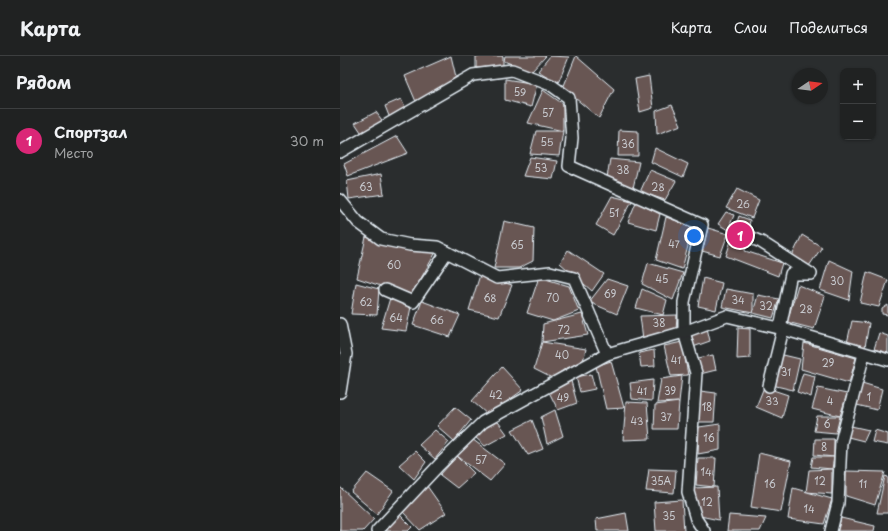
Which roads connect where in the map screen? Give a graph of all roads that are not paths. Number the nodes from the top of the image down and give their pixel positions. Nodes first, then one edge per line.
1 (340, 152) edge
2 (340, 200) edge
3 (749, 238) dead end
4 (447, 252) junction
5 (385, 290) dead end
6 (340, 324) edge
7 (783, 329) junction
8 (684, 332) junction
9 (607, 354) junction
10 (864, 354) junction
11 (888, 360) edge
12 (769, 386) dead end
13 (340, 392) edge
14 (377, 531) edge
15 (704, 531) edge
16 (831, 531) edge

1 - 8 street
2 - 4 street
3 - 7 street
4 - 5 street
4 - 9 street
6 - 13 street
7 - 8 street
7 - 10 street
7 - 12 street
8 - 9 street
8 - 15 street
9 - 14 street
10 - 11 street
10 - 16 street

